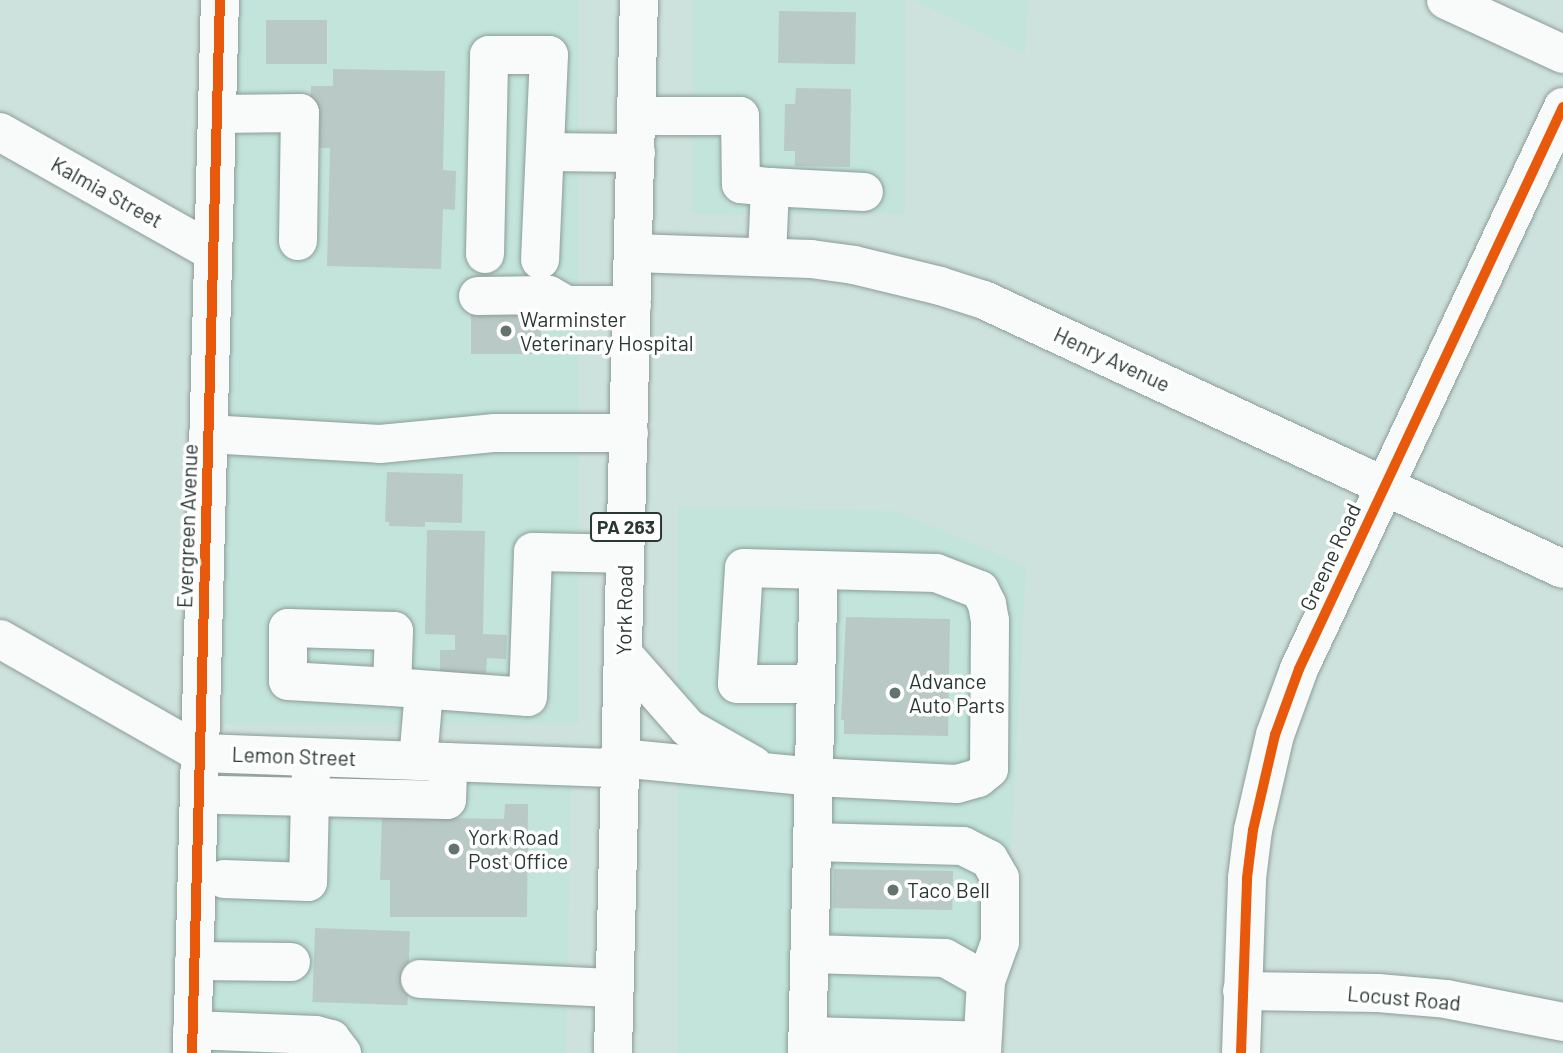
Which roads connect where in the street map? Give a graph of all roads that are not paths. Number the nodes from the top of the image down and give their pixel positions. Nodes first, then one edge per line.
1 (220, 0) edge
2 (639, 0) edge
3 (1446, 0) edge
4 (1563, 54) edge
5 (1563, 107) edge
6 (217, 114) junction
7 (0, 132) edge
8 (636, 134) junction
9 (545, 152) junction
10 (771, 187) junction
11 (864, 192) dead end
12 (298, 241) dead end
13 (213, 252) junction
14 (633, 253) junction
15 (485, 254) dead end
16 (767, 256) junction
17 (540, 260) dead end
18 (478, 296) dead end
19 (632, 305) junction
20 (629, 433) junction
21 (208, 434) junction
22 (1384, 486) junction
23 (625, 554) junction
24 (1563, 569) edge
25 (819, 570) junction
26 (0, 639) edge
27 (623, 654) junction
28 (816, 684) junction
29 (200, 753) junction
30 (312, 757) junction
31 (433, 761) junction
32 (619, 763) junction
33 (764, 772) junction
34 (814, 777) junction
35 (220, 795) dead end
36 (310, 797) junction
37 (812, 842) junction
38 (223, 879) dead end
39 (810, 954) junction
40 (194, 961) junction
41 (291, 962) dead end
42 (420, 979) dead end
43 (986, 982) junction
44 (614, 988) junction
45 (1242, 991) junction
46 (1563, 1022) edge
47 (192, 1041) edge
48 (286, 1043) edge
49 (807, 1044) edge
50 (982, 1047) edge
51 (342, 1053) edge
52 (613, 1053) edge
53 (1241, 1053) edge

1 - 6 main road, Evergreen Avenue
2 - 8 main road, York Road / PA 263
3 - 4 main road
5 - 22 main road, Greene Road
6 - 12 main road
6 - 13 main road, Evergreen Avenue
7 - 13 main road, Kalmia Street
8 - 9 main road
8 - 10 main road
8 - 14 main road, York Road / PA 263
9 - 15 main road
9 - 17 main road
10 - 11 main road
10 - 16 main road
13 - 21 main road, Evergreen Avenue
14 - 16 main road, Henry Avenue
14 - 19 main road, York Road / PA 263
16 - 22 main road, Henry Avenue
18 - 19 main road
19 - 20 main road, York Road / PA 263
20 - 21 main road
20 - 23 main road, York Road / PA 263
21 - 29 main road, Evergreen Avenue
22 - 24 main road, Henry Avenue
22 - 45 main road, Greene Road
23 - 27 main road, York Road / PA 263
23 - 31 main road
25 - 28 main road
25 - 28 main road
25 - 34 main road, Lemon Street
26 - 29 main road, Lemon Street
27 - 32 main road, York Road / PA 263
27 - 33 main road
28 - 34 main road
29 - 30 main road, Lemon Street
29 - 40 main road, Evergreen Avenue
30 - 31 main road, Lemon Street
30 - 36 main road
31 - 32 main road, Lemon Street
31 - 36 main road
32 - 33 main road, Lemon Street
32 - 44 main road, York Road / PA 263
33 - 34 main road, Lemon Street
34 - 37 main road
35 - 36 main road
36 - 38 main road
37 - 39 main road
37 - 43 main road
39 - 43 main road
39 - 49 main road
40 - 41 main road
40 - 47 main road, Evergreen Avenue
42 - 44 main road
43 - 50 main road
44 - 52 main road, York Road / PA 263
45 - 46 main road, Locust Road
45 - 53 main road, Greene Road
47 - 48 main road
48 - 51 main road
49 - 50 main road

